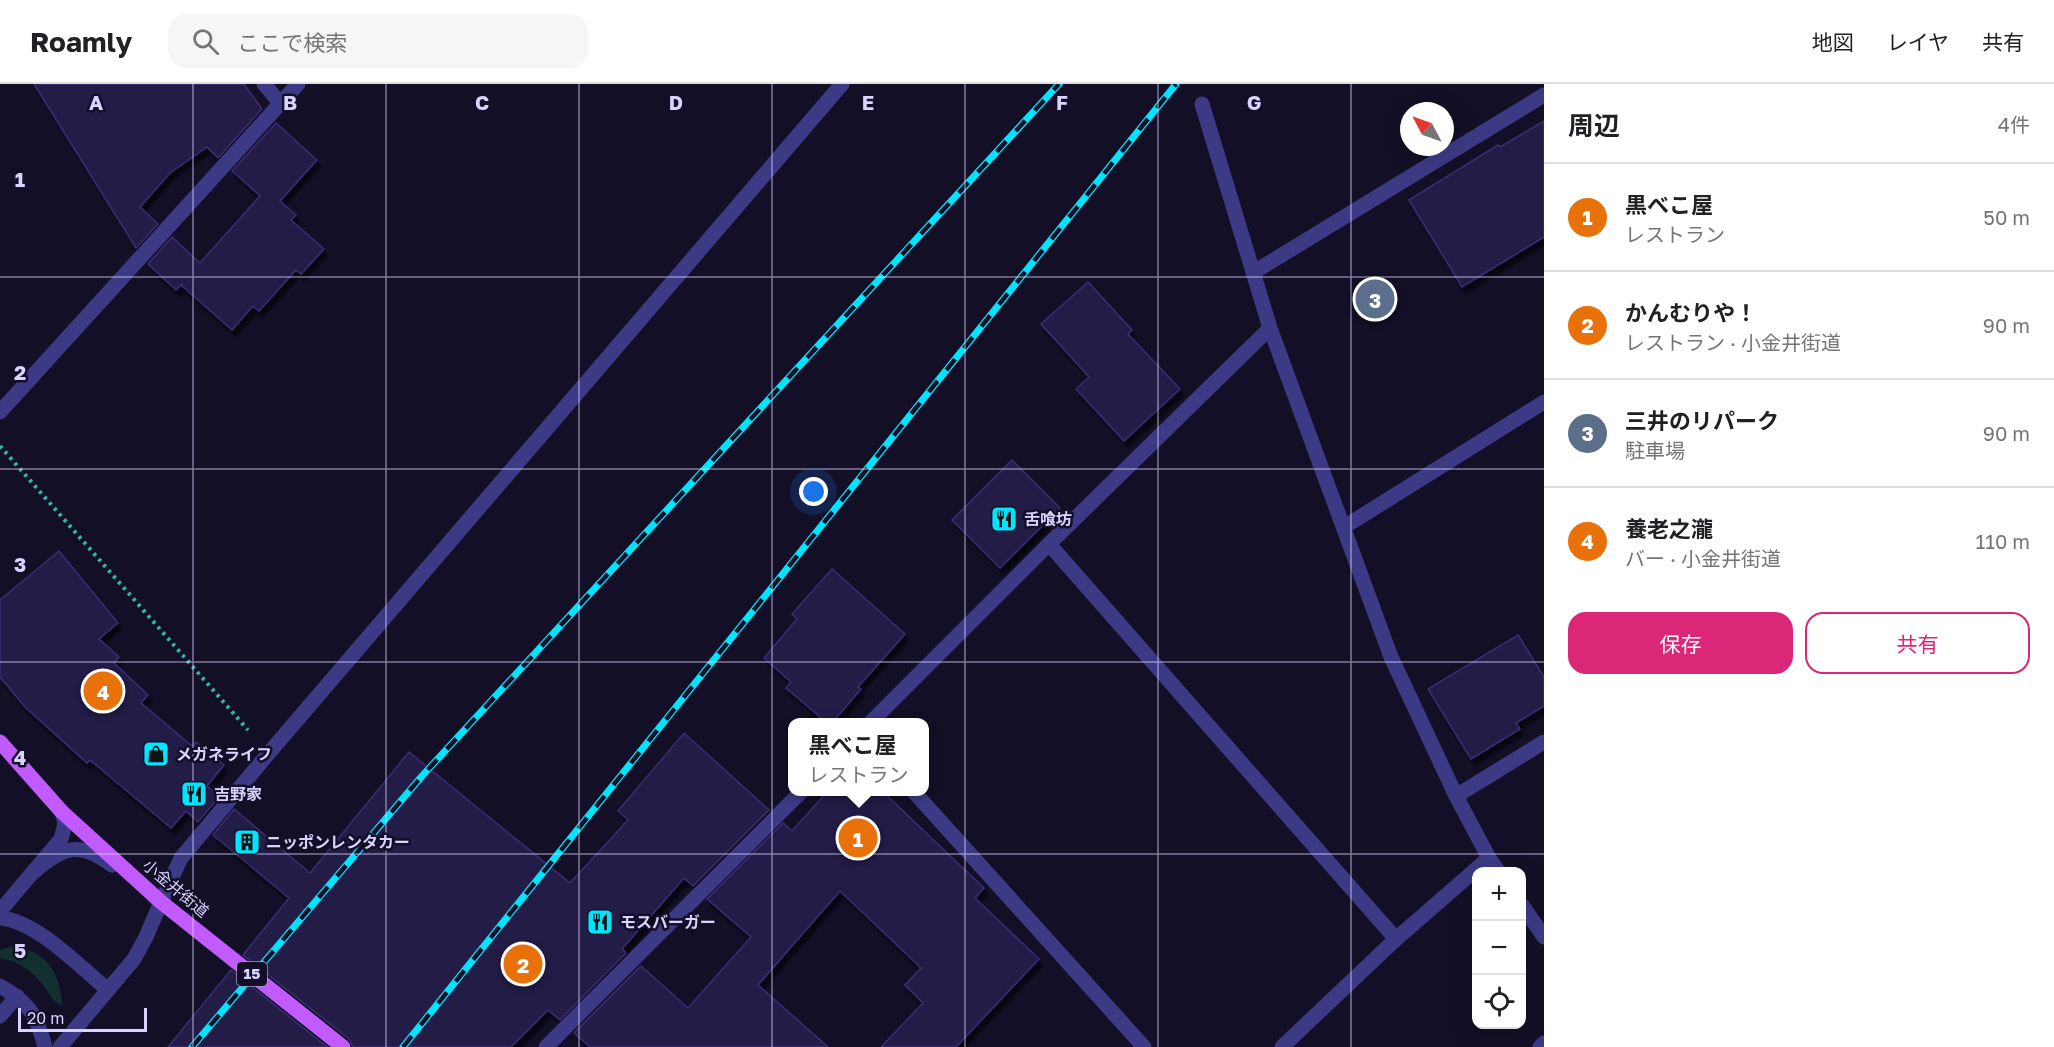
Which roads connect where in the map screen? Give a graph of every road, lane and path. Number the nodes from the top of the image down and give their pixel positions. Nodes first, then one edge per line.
1 (264, 84) edge
2 (298, 84) edge
3 (842, 84) edge
4 (1544, 95) edge
5 (280, 103) junction
6 (1202, 104) dead end
7 (1254, 272) junction
8 (1270, 328) junction
9 (1544, 402) edge
10 (0, 412) edge
11 (0, 446) edge
12 (1344, 527) junction
13 (1049, 544) junction
14 (876, 718) edge
15 (0, 742) edge
16 (1544, 742) edge
17 (268, 754) junction
18 (797, 796) edge
19 (918, 796) edge
20 (1456, 796) junction
21 (62, 812) junction
22 (1489, 858) junction
23 (1495, 867) edge
24 (35, 871) junction
25 (161, 902) junction
26 (0, 911) edge
27 (1526, 911) edge
28 (0, 918) edge
29 (1544, 937) edge
30 (1396, 939) junction
31 (0, 986) edge
32 (108, 990) junction
33 (17, 996) junction
34 (0, 1016) edge
35 (1544, 1043) edge
36 (45, 1047) edge
37 (60, 1047) edge
38 (343, 1047) edge
39 (546, 1047) edge
40 (1144, 1047) edge
41 (1282, 1047) edge
42 (1540, 1047) edge

1 - 5 street
2 - 5 street
3 - 17 street
4 - 7 street
5 - 10 street
6 - 7 street
7 - 8 street
8 - 12 street
8 - 13 street
9 - 12 street
11 - 17 path
12 - 20 street
13 - 14 street
13 - 30 street
15 - 21 main road, 小金井街道 / 15
16 - 20 street
17 - 25 street
18 - 39 street
19 - 40 street
20 - 22 street
21 - 24 street
21 - 25 main road, 小金井街道 / 15
22 - 23 street
22 - 30 street
24 - 25 street
24 - 26 street
25 - 32 street
25 - 38 main road, 小金井街道 / 15
27 - 29 street
28 - 32 street
30 - 41 street
31 - 33 street
32 - 37 street
33 - 34 street
33 - 36 street
35 - 42 street

